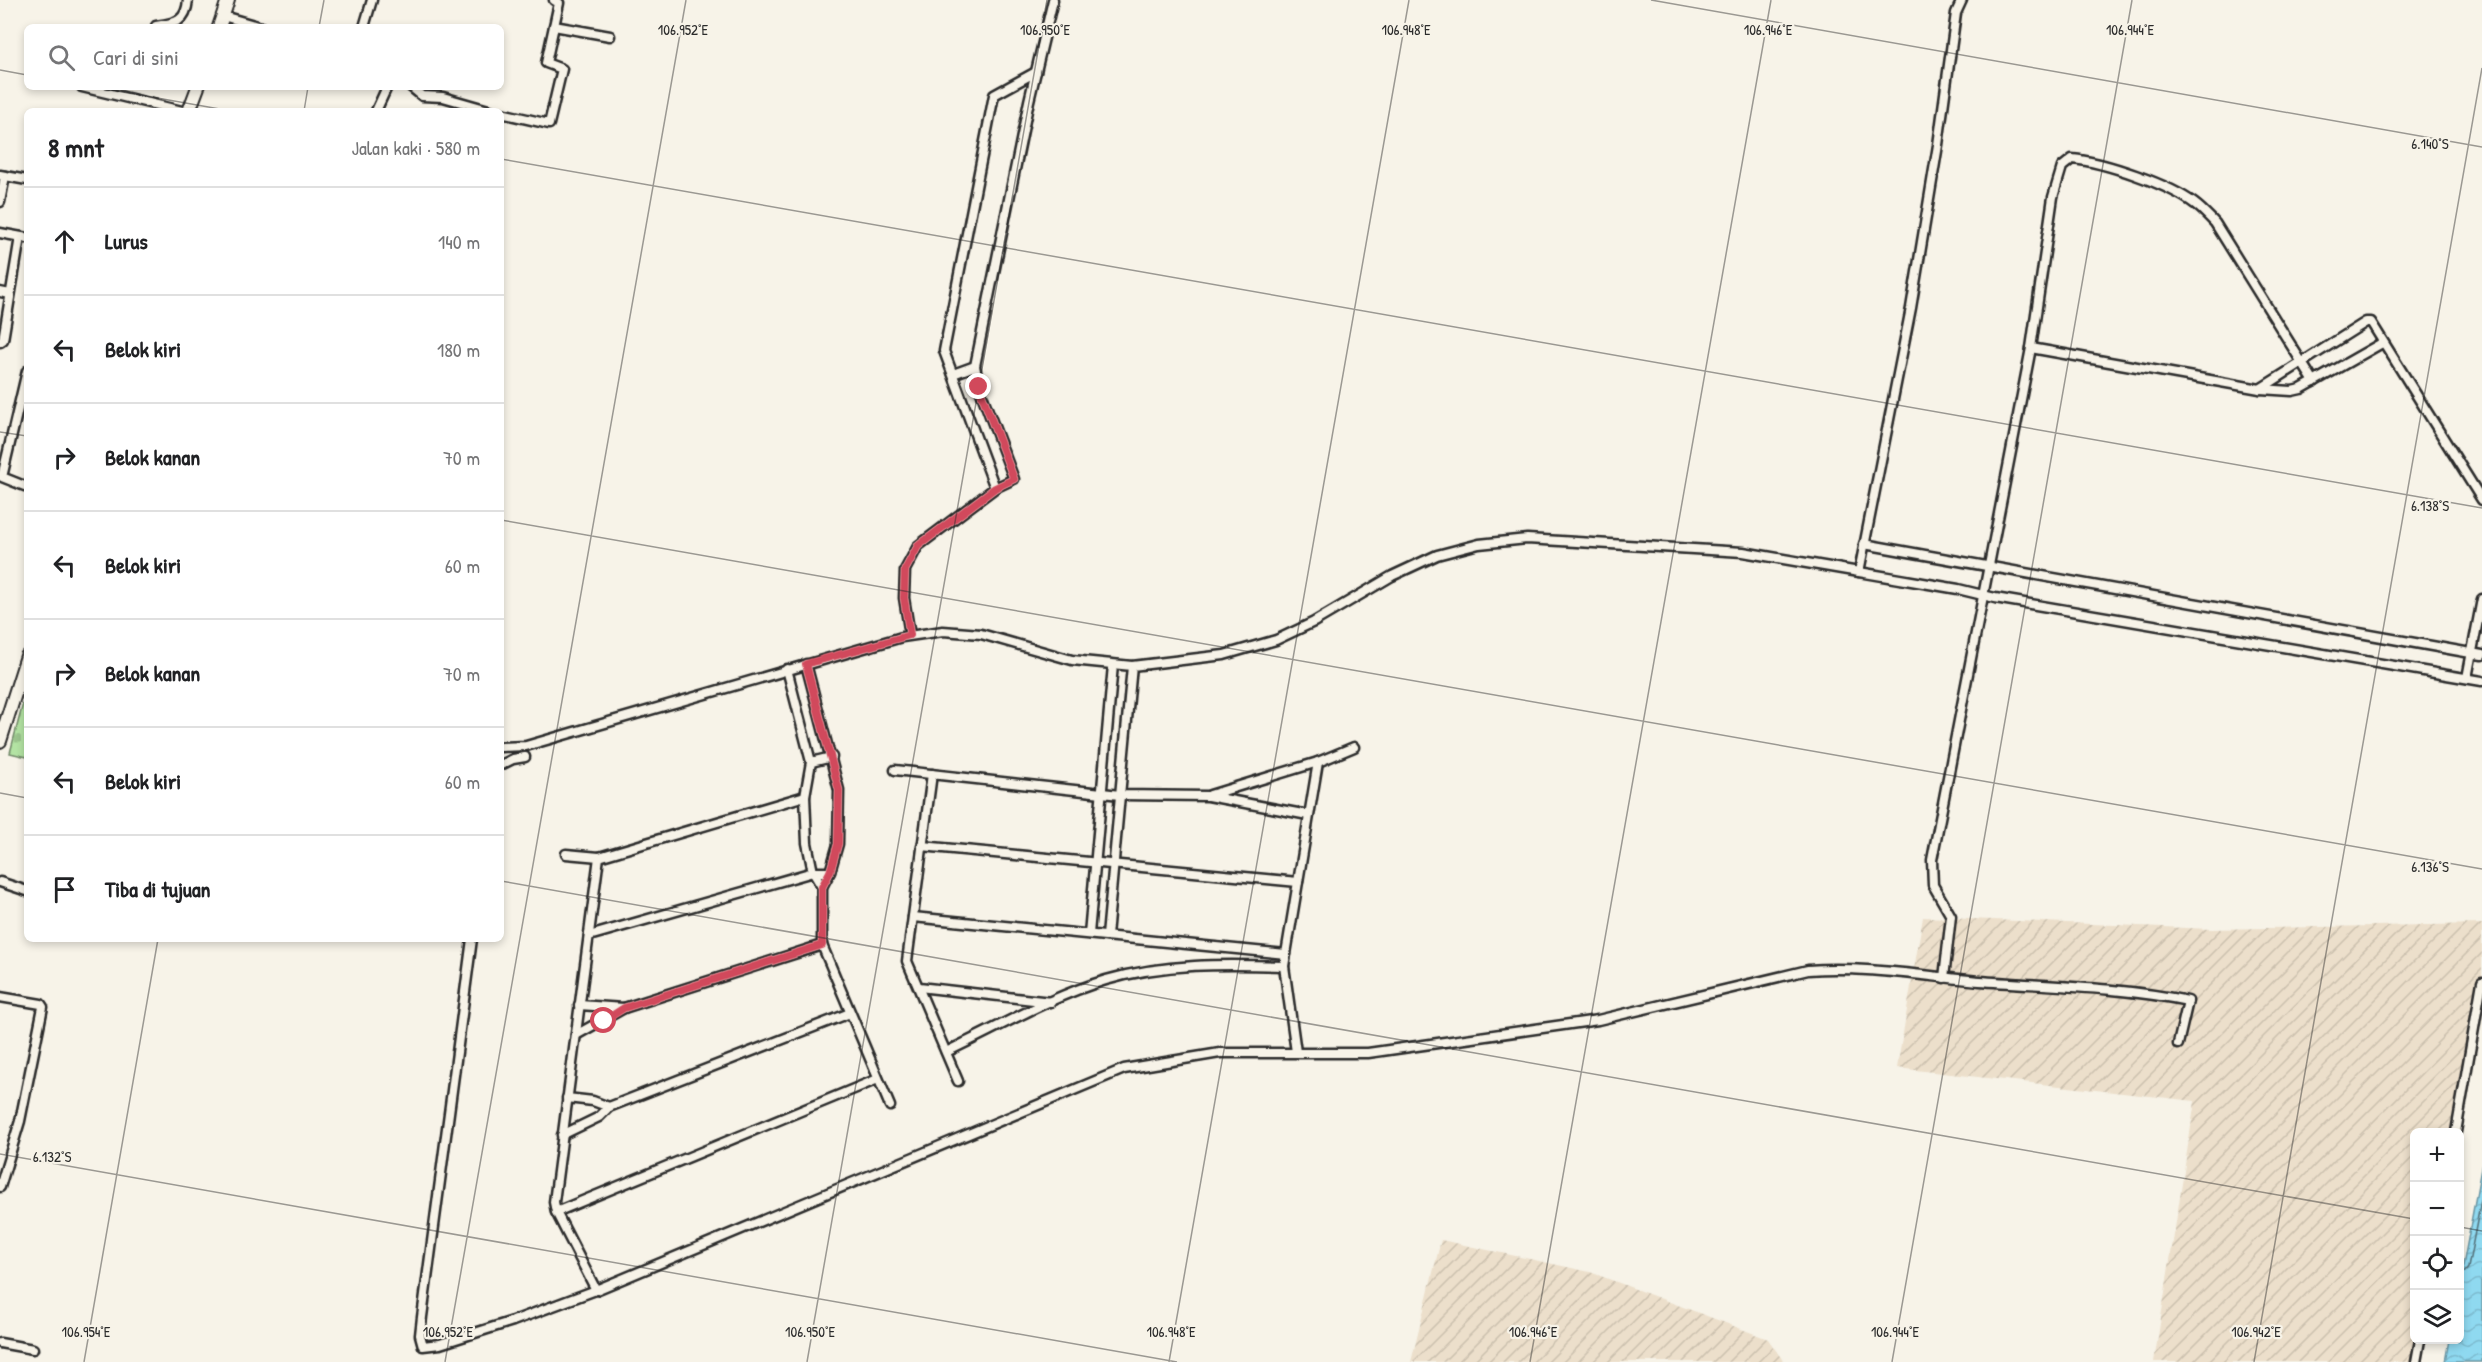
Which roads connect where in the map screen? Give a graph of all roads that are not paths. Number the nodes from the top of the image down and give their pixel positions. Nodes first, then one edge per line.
1 (188, 0) edge
2 (228, 0) edge
3 (372, 0) edge
4 (554, 0) edge
5 (1053, 0) edge
6 (1962, 0) edge
7 (221, 22) edge
8 (163, 24) edge
9 (237, 24) edge
10 (365, 24) edge
11 (554, 26) junction
12 (610, 36) dead end
13 (1036, 72) junction
14 (98, 90) edge
15 (197, 90) edge
16 (386, 90) edge
17 (415, 90) edge
18 (170, 108) edge
19 (190, 108) edge
20 (377, 108) edge
21 (482, 108) edge
22 (504, 115) edge
23 (2, 176) edge
24 (24, 180) edge
25 (0, 202) edge
26 (0, 233) edge
27 (23, 237) edge
28 (0, 292) edge
29 (10, 294) junction
30 (0, 342) edge
31 (2382, 343) junction
32 (2031, 348) junction
33 (2302, 363) junction
34 (975, 366) junction
35 (953, 374) junction
36 (2314, 382) junction
37 (24, 384) edge
38 (2260, 389) junction
39 (24, 486) edge
40 (995, 488) junction
41 (2482, 500) edge
42 (1866, 544) junction
43 (1988, 567) junction
44 (1861, 573) junction
45 (1982, 596) junction
46 (2482, 599) edge
47 (910, 635) junction
48 (2472, 653) junction
49 (2482, 655) edge
50 (806, 664) junction
51 (24, 665) edge
52 (1113, 665) junction
53 (1132, 666) junction
54 (788, 669) junction
55 (2467, 678) junction
56 (2482, 681) edge
57 (0, 741) edge
58 (504, 747) edge
59 (1354, 747) dead end
60 (525, 757) dead end
61 (832, 757) junction
62 (811, 762) junction
63 (1318, 762) junction
64 (504, 764) edge
65 (896, 770) dead end
66 (932, 774) junction
67 (1102, 792) junction
68 (1120, 795) junction
69 (805, 796) junction
70 (1208, 796) junction
71 (1308, 815) junction
72 (922, 846) junction
73 (566, 854) dead end
74 (599, 857) junction
75 (1095, 863) junction
76 (1114, 865) junction
77 (813, 872) junction
78 (830, 872) junction
79 (0, 882) edge
80 (1298, 882) junction
81 (822, 887) junction
82 (24, 890) edge
83 (913, 916) junction
84 (1089, 934) junction
85 (589, 936) junction
86 (1107, 936) junction
87 (472, 942) edge
88 (822, 945) junction
89 (1286, 954) junction
90 (1284, 966) junction
91 (1944, 978) junction
92 (2482, 982) edge
93 (919, 987) junction
94 (0, 997) edge
95 (1052, 1002) junction
96 (579, 1005) junction
97 (624, 1008) junction
98 (850, 1013) junction
99 (576, 1035) junction
100 (2178, 1044) dead end
101 (946, 1052) junction
102 (1296, 1052) junction
103 (878, 1079) junction
104 (958, 1081) dead end
105 (567, 1098) junction
106 (890, 1106) dead end
107 (609, 1107) junction
108 (2457, 1128) edge
109 (562, 1135) junction
110 (0, 1187) edge
111 (556, 1212) junction
112 (596, 1290) junction
113 (0, 1343) edge
114 (2419, 1344) edge
115 (33, 1349) dead end
116 (2416, 1362) edge

1 - 8 street
2 - 7 street
3 - 10 street
4 - 11 street
5 - 13 street
6 - 42 street
7 - 9 street
11 - 12 street
11 - 22 street
13 - 34 street
13 - 35 street
14 - 18 street
15 - 19 street
16 - 20 street
17 - 21 street
23 - 24 street
23 - 25 street
26 - 27 street
27 - 29 street
28 - 29 street
29 - 30 street
31 - 33 street
31 - 36 street
31 - 41 street
32 - 33 street
32 - 38 street
32 - 43 street
33 - 36 street
33 - 38 street
34 - 35 street
34 - 40 street
35 - 40 street
36 - 38 street
37 - 39 street
40 - 47 street
42 - 43 street
42 - 44 street
43 - 45 street
43 - 48 street
44 - 45 street
44 - 53 street
45 - 55 street
45 - 91 street
46 - 48 street
47 - 50 street
47 - 52 street
48 - 49 street
48 - 55 street
50 - 54 street
50 - 61 street
51 - 57 street
52 - 53 street
52 - 67 street
53 - 68 street
54 - 58 street
54 - 62 street
55 - 56 street
59 - 63 street
60 - 64 street
61 - 62 street
61 - 78 street
62 - 69 street
63 - 70 street
63 - 71 street
65 - 66 street
66 - 67 street
66 - 72 street
67 - 68 street
67 - 75 street
68 - 70 street
68 - 76 street
69 - 74 street
69 - 77 street
70 - 71 street
71 - 80 street
72 - 75 street
72 - 83 street
73 - 74 street
74 - 85 street
75 - 76 street
75 - 84 street
76 - 80 street
76 - 86 street
77 - 78 street
77 - 81 street
77 - 85 street
78 - 81 street
79 - 82 street
80 - 89 street
81 - 88 street
83 - 84 street
83 - 93 street
84 - 86 street
85 - 96 street
86 - 89 street
87 - 112 street
88 - 97 street
88 - 98 street
89 - 90 street
90 - 95 street
90 - 102 street
91 - 100 street
91 - 102 street
92 - 108 street
93 - 95 street
93 - 101 street
94 - 110 street
95 - 101 street
96 - 97 street
96 - 99 street
97 - 99 street
98 - 103 street
98 - 107 street
99 - 105 street
101 - 104 street
102 - 112 street
103 - 106 street
103 - 111 street
105 - 107 street
105 - 109 street
107 - 109 street
109 - 111 street
111 - 112 street
113 - 115 street
114 - 116 street

